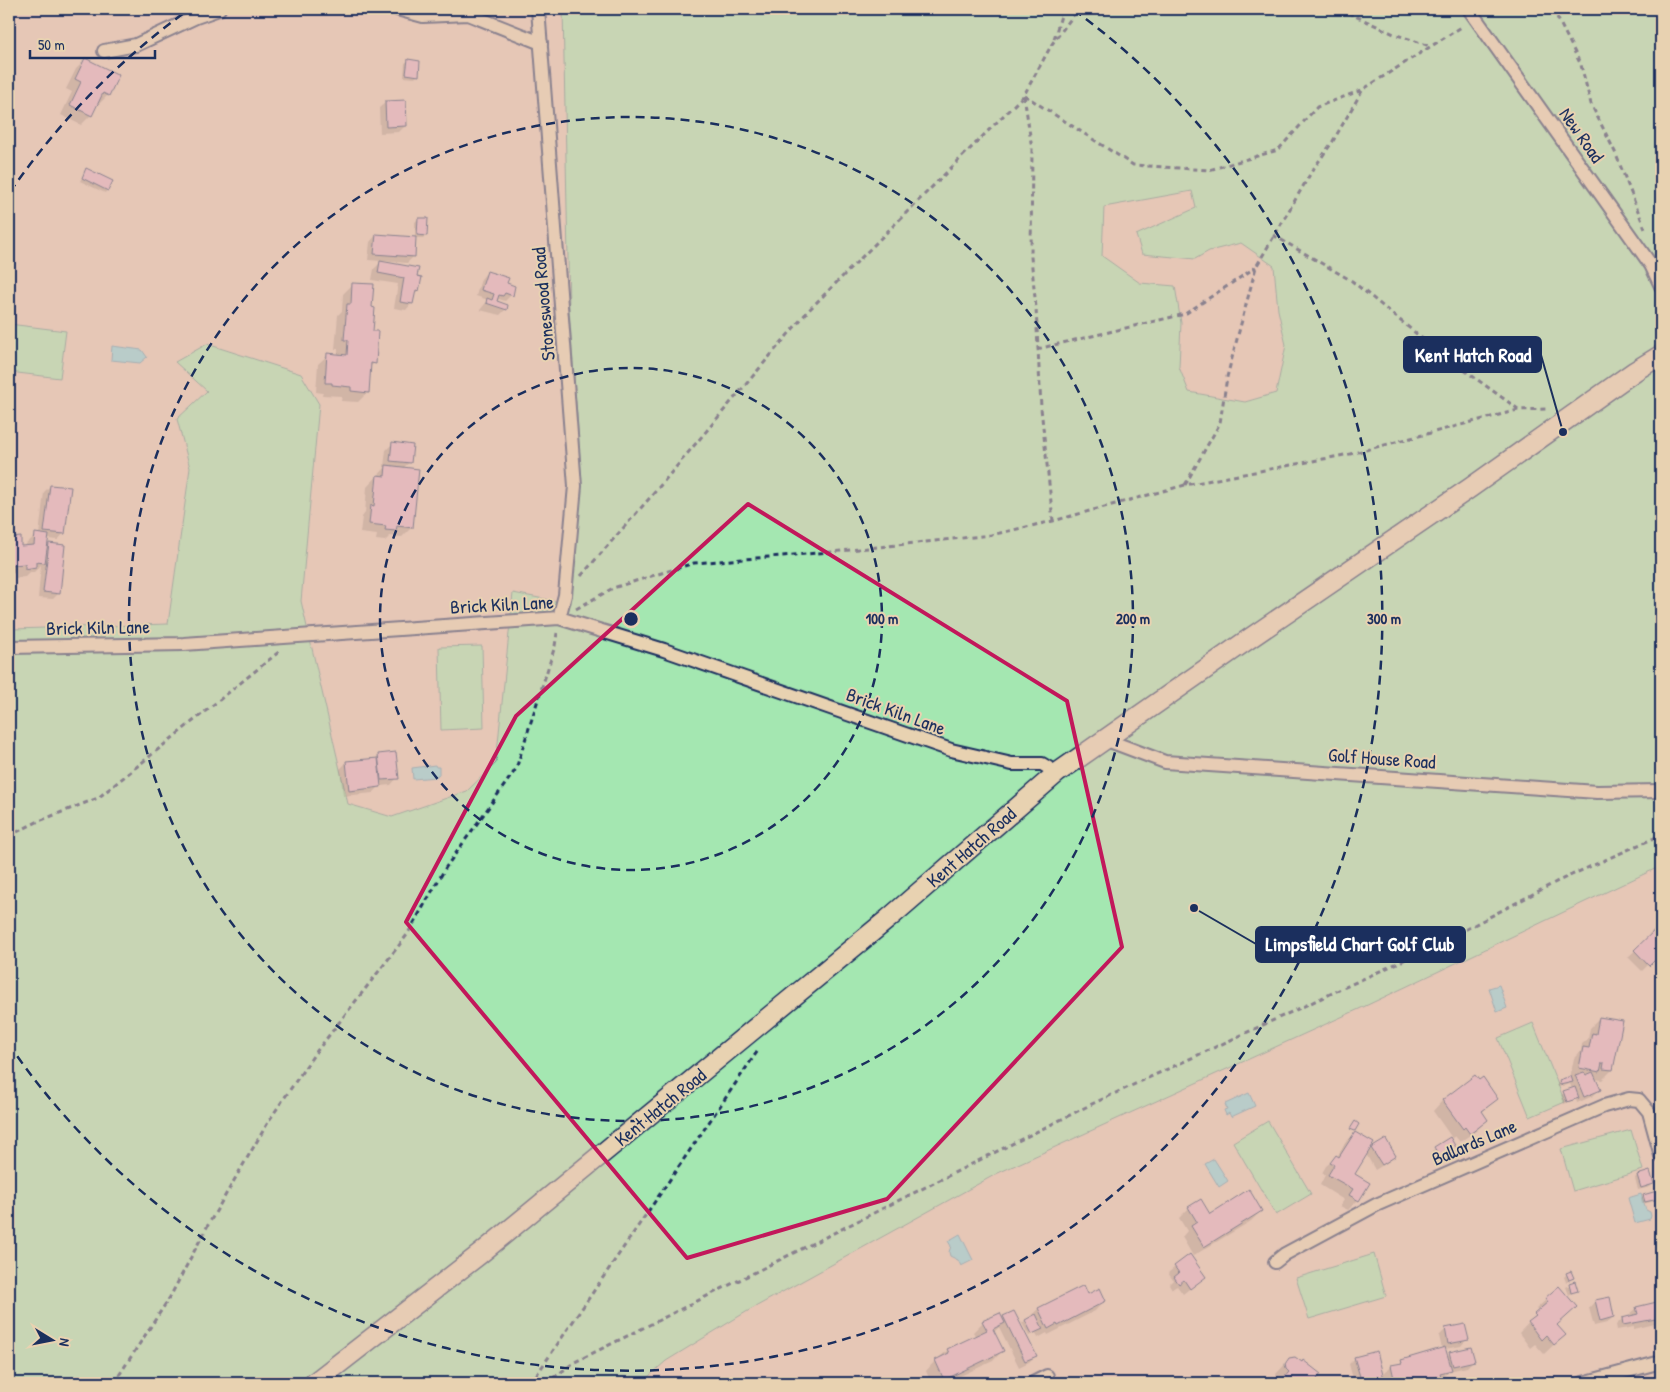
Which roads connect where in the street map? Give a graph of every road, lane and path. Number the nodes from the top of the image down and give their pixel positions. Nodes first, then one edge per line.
1 (219, 9) edge
2 (397, 9) edge
3 (538, 9) edge
4 (1063, 9) edge
5 (1078, 9) edge
6 (1340, 9) edge
7 (1553, 9) edge
8 (1472, 13) edge
9 (541, 43) junction
10 (1052, 44) junction
11 (1431, 46) junction
12 (104, 51) dead end
13 (1362, 90) junction
14 (1024, 95) junction
15 (1273, 236) junction
16 (1648, 237) dead end
17 (1256, 267) junction
18 (1661, 286) edge
19 (1038, 349) junction
20 (1661, 355) edge
21 (1518, 410) junction
22 (1574, 413) junction
23 (1185, 485) junction
24 (1053, 521) junction
25 (565, 595) junction
26 (559, 618) junction
27 (300, 635) junction
28 (11, 647) edge
29 (9, 660) edge
30 (1104, 739) junction
31 (1057, 773) junction
32 (1661, 791) edge
33 (1661, 835) edge
34 (9, 836) edge
35 (763, 1043) dead end
36 (1661, 1156) edge
37 (1275, 1262) dead end
38 (1661, 1362) edge
39 (1047, 1376) dead end
40 (114, 1383) edge
41 (314, 1383) edge
42 (531, 1383) edge
43 (546, 1383) edge
44 (1033, 1383) edge
45 (1583, 1383) edge

1 - 12 street
2 - 9 street
3 - 9 street, Stoneswood Road
4 - 10 path
5 - 10 path
6 - 11 path
7 - 16 path
8 - 11 path
8 - 18 street, New Road
9 - 25 street, Stoneswood Road
10 - 14 path
11 - 13 path
13 - 14 path
13 - 15 path
14 - 19 path
14 - 25 path
15 - 17 path
15 - 21 path
17 - 19 path
17 - 23 path
19 - 24 path
20 - 22 main road, Kent Hatch Road
21 - 22 path
21 - 23 path
22 - 30 main road, Kent Hatch Road
23 - 24 path
24 - 26 path
25 - 26 street, Stoneswood Road
26 - 27 street, Brick Kiln Lane
26 - 31 street, Brick Kiln Lane
26 - 40 path
27 - 28 street, Brick Kiln Lane
27 - 34 path
28 - 29 street
30 - 31 main road, Kent Hatch Road
30 - 32 street, Golf House Road
31 - 41 main road, Kent Hatch Road
33 - 43 path
35 - 42 path
36 - 37 street, Ballards Lane
38 - 45 street
39 - 44 street

